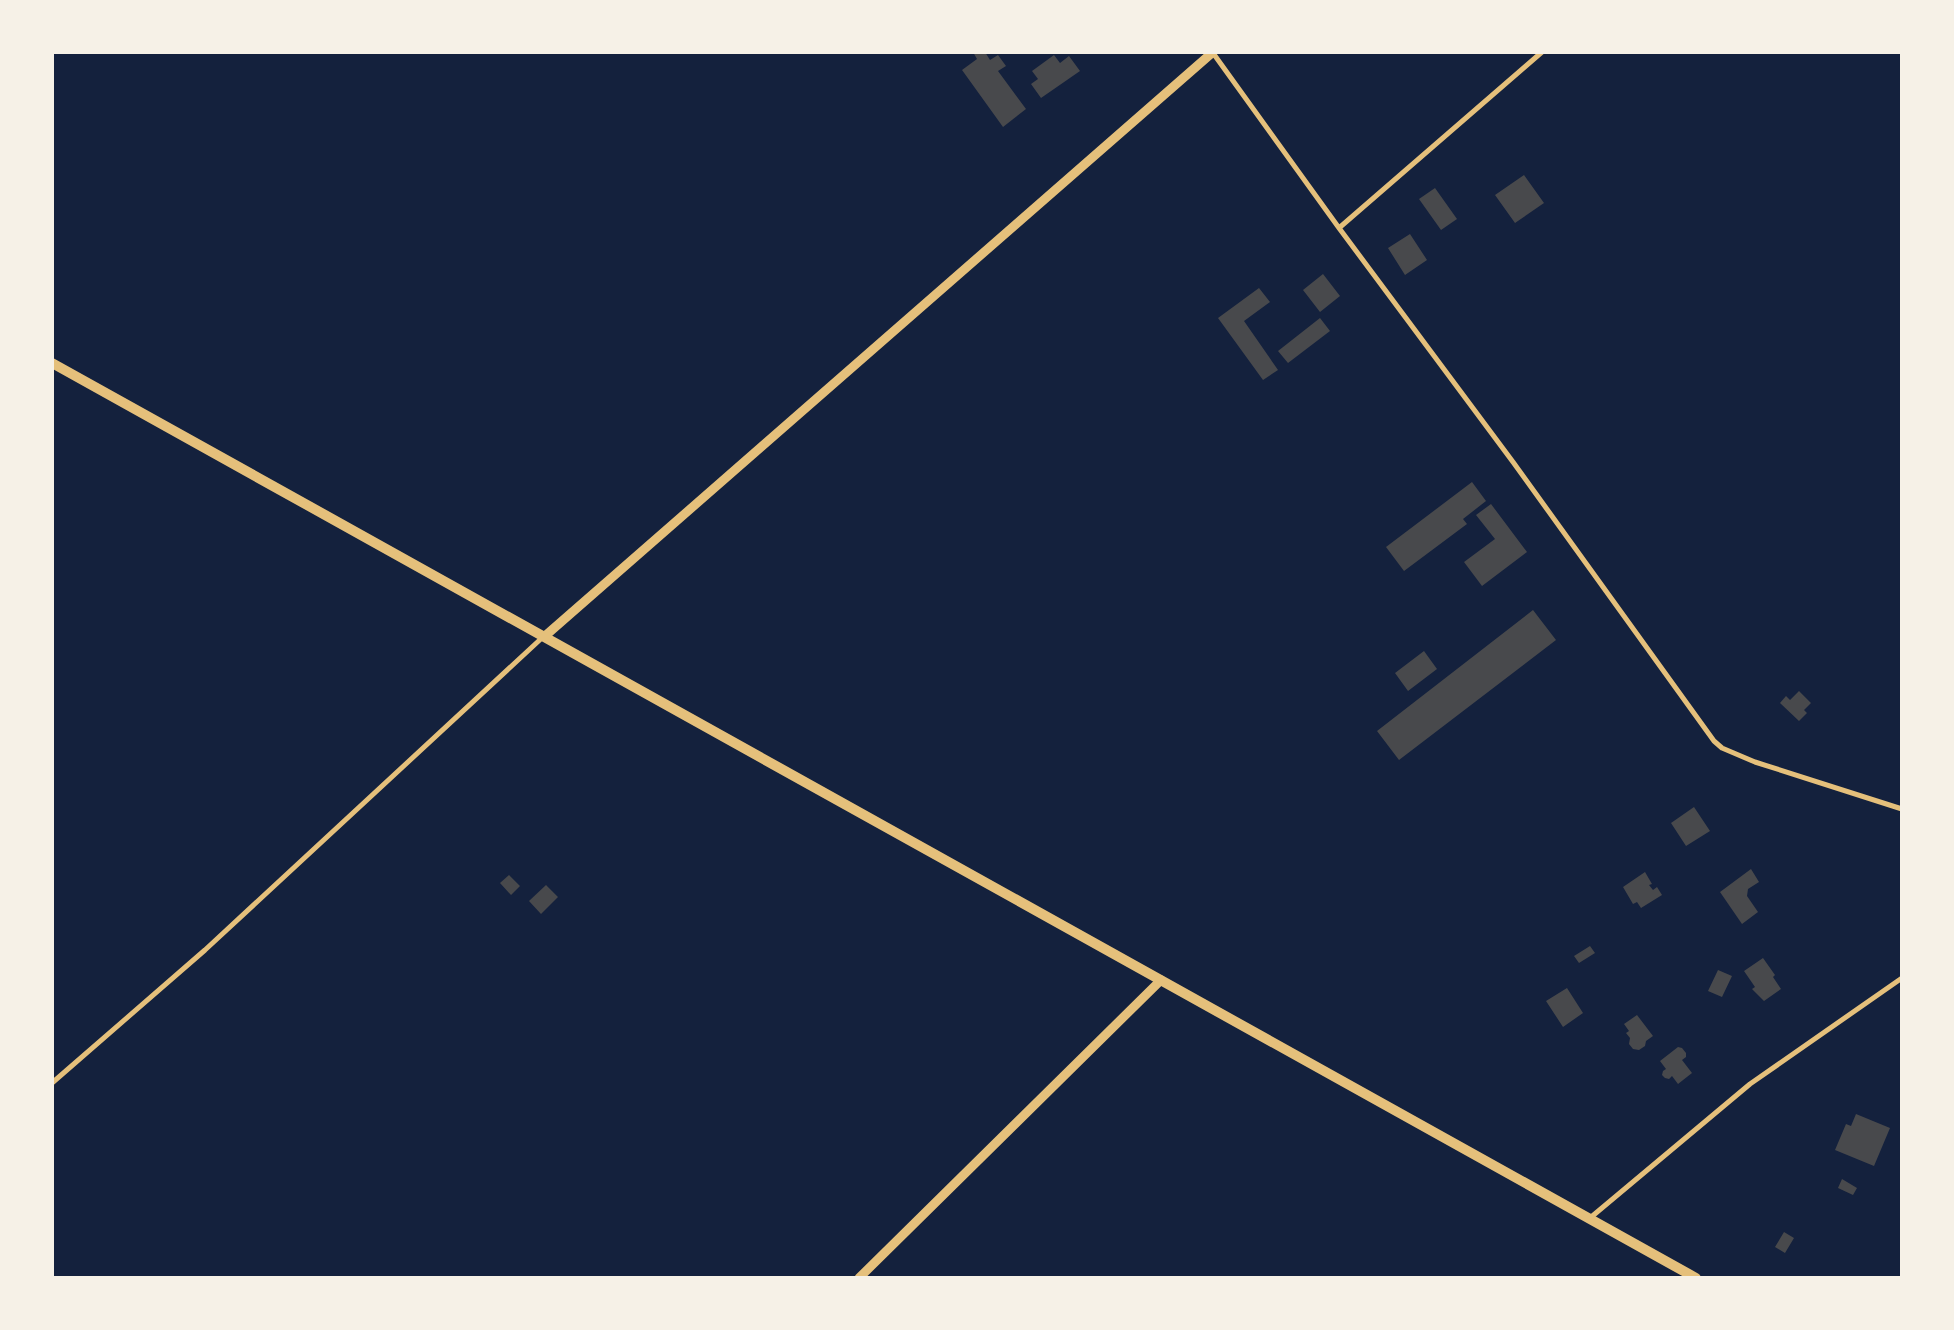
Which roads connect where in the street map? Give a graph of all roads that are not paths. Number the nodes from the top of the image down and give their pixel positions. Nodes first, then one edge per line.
1 (1542, 52) edge
2 (1213, 53) edge
3 (1339, 228) junction
4 (52, 363) edge
5 (545, 636) junction
6 (1902, 809) edge
7 (1902, 978) edge
8 (1161, 980) junction
9 (52, 1083) edge
10 (1590, 1218) junction
11 (859, 1278) edge
12 (1696, 1278) edge

1 - 3 street
2 - 3 street
2 - 5 street
3 - 6 street
4 - 5 main road
5 - 8 main road
5 - 9 street
7 - 10 street
8 - 10 main road
8 - 11 street
10 - 12 main road

